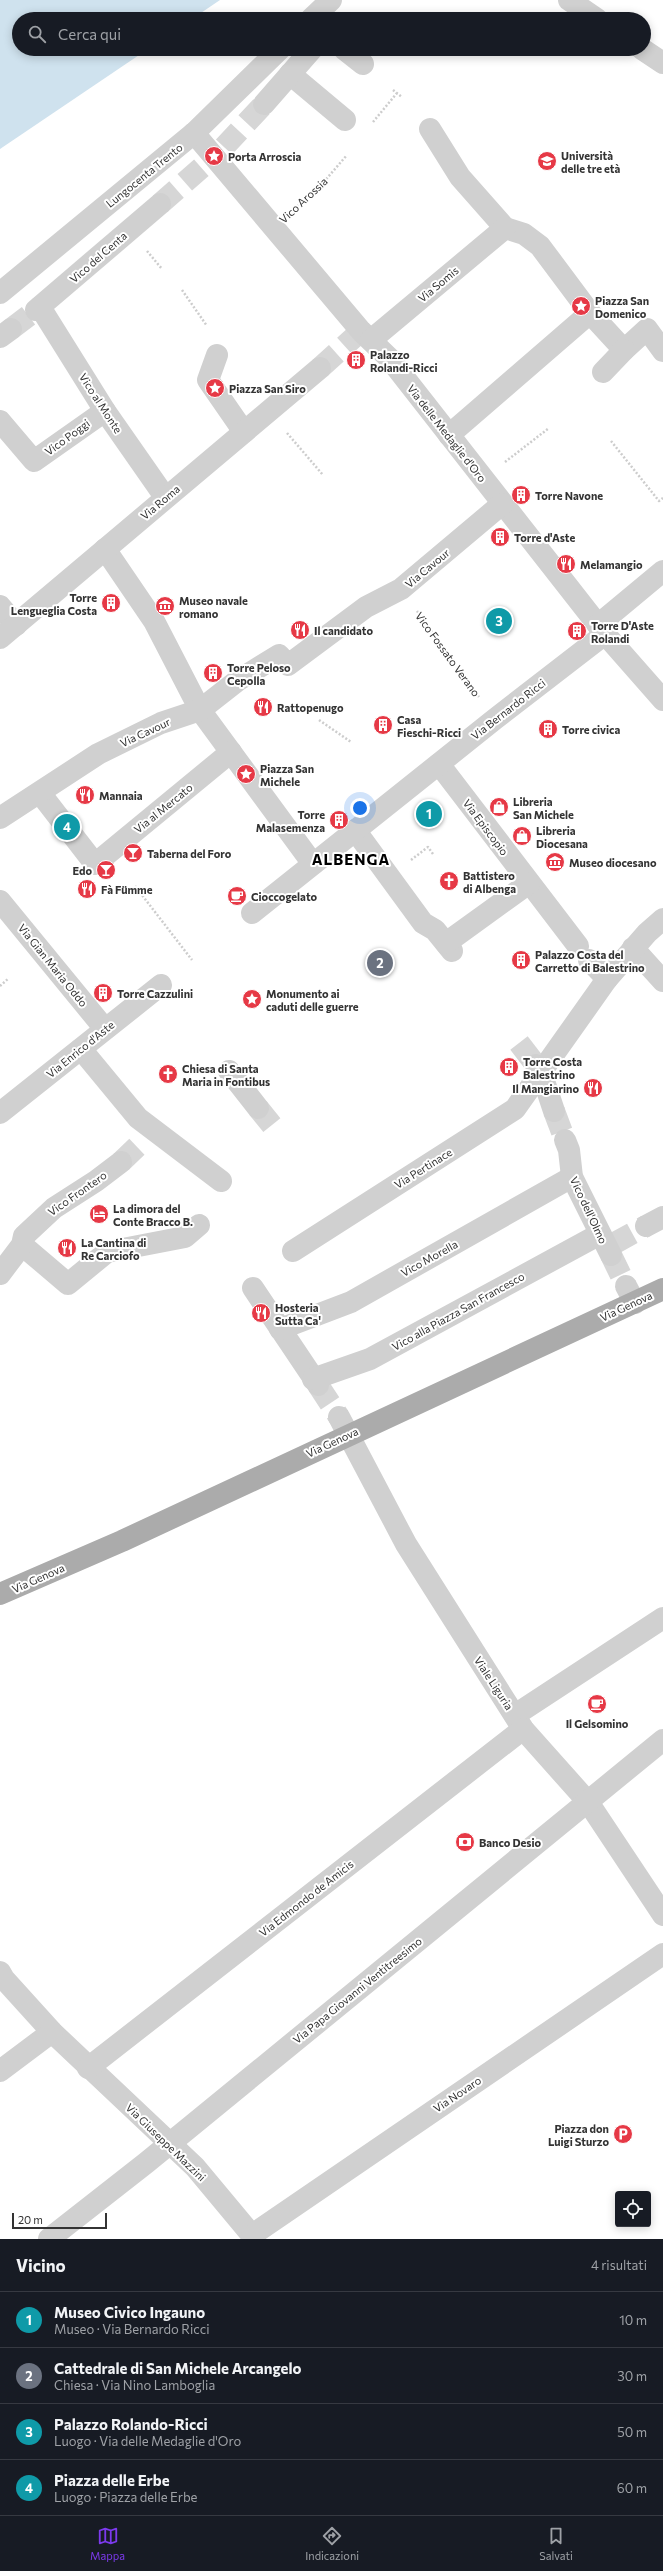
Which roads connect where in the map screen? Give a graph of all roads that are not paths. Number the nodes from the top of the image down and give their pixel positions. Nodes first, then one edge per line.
1 (331, 0) edge
2 (569, 0) edge
3 (318, 12) edge
4 (587, 12) edge
5 (651, 55) edge
6 (273, 56) edge
7 (306, 56) edge
8 (353, 56) edge
9 (663, 63) edge
10 (363, 64) dead end
11 (290, 74) junction
12 (264, 104) tunnel mouth
13 (345, 120) dead end
14 (430, 129) dead end
15 (194, 133) junction
16 (160, 204) tunnel mouth
17 (505, 228) junction
18 (0, 293) edge
19 (38, 308) joint
20 (590, 314) junction
21 (371, 340) junction
22 (624, 350) junction
23 (663, 351) edge
24 (217, 355) dead end
25 (320, 368) tunnel mouth
26 (603, 372) dead end
27 (105, 411) junction
28 (0, 421) edge
29 (244, 432) junction
30 (449, 435) junction
31 (165, 497) junction
32 (502, 504) junction
33 (105, 549) junction
34 (663, 571) edge
35 (0, 606) edge
36 (602, 630) junction
37 (8, 632) edge
38 (663, 700) edge
39 (200, 710) junction
40 (231, 752) junction
41 (439, 764) junction
42 (40, 793) junction
43 (0, 818) edge
44 (355, 830) junction
45 (313, 864) junction
46 (529, 883) junction
47 (0, 901) edge
48 (252, 913) dead end
49 (663, 919) edge
50 (633, 948) junction
51 (607, 979) junction
52 (663, 981) edge
53 (161, 985) dead end
54 (105, 1029) junction
55 (81, 1049) junction
56 (538, 1068) junction
57 (229, 1071) dead end
58 (258, 1108) tunnel mouth
59 (554, 1111) tunnel mouth
60 (0, 1113) edge
61 (565, 1140) tunnel mouth
62 (121, 1162) tunnel mouth
63 (572, 1177) junction
64 (221, 1181) dead end
65 (199, 1225) dead end
66 (22, 1245) junction
67 (607, 1245) joint
68 (293, 1251) dead end
69 (0, 1274) edge
70 (253, 1288) dead end
71 (663, 1289) edge
72 (280, 1329) junction
73 (344, 1426) junction
74 (0, 1594) edge
75 (663, 1618) edge
76 (519, 1722) junction
77 (663, 1740) edge
78 (588, 1802) junction
79 (663, 1915) edge
80 (663, 1954) edge
81 (0, 1972) edge
82 (52, 2032) junction
83 (88, 2068) junction
84 (0, 2071) edge
85 (169, 2143) junction
86 (253, 2237) edge
87 (49, 2239) edge

1 - 3 street
2 - 4 street
5 - 9 street
6 - 15 street, Lungocenta Trento
7 - 11 street
8 - 10 street
11 - 12 street
11 - 13 street
14 - 17 street
15 - 18 street, Lungocenta Trento
15 - 21 street, Via delle Medaglie d'Oro
16 - 19 street, Vico del Centa
17 - 20 street
17 - 21 street, Via Somis
19 - 27 street, Vico al Monte
20 - 22 street
20 - 30 street
21 - 30 street, Via delle Medaglie d'Oro
22 - 23 street
22 - 26 street
24 - 29 street
25 - 29 street, Via Roma
27 - 28 street, Vico Poggi
27 - 31 street, Vico al Monte
29 - 31 street, Via Roma
30 - 32 street, Via delle Medaglie d'Oro
31 - 33 street, Via Roma
32 - 36 street, Via delle Medaglie d'Oro
32 - 39 street, Via Cavour
33 - 37 street, Via Roma
33 - 39 street
34 - 36 street, Via Bernardo Ricci
35 - 37 street
36 - 38 street, Via delle Medaglie d'Oro
36 - 41 street, Via Bernardo Ricci
39 - 40 street
39 - 42 street, Via Cavour
40 - 42 street, Via al Mercato
40 - 45 street
41 - 44 street, Via Bernardo Ricci
41 - 46 street, Via Episcopio
42 - 43 street, Via Cavour
44 - 45 street
44 - 46 street
45 - 48 street
46 - 51 street, Via Episcopio
47 - 54 street, Via Gian Maria Oddo
49 - 50 street, Via Pertinace
50 - 51 street, Via Pertinace
50 - 52 street
51 - 56 street, Via Pertinace
53 - 54 street, Via Enrico d'Aste
54 - 55 street, Via Enrico d'Aste
55 - 60 street, Via Enrico d'Aste
55 - 64 street
56 - 59 street
56 - 68 street, Via Pertinace
57 - 58 street
61 - 63 street, Vico dell'Olmo
62 - 66 street, Vico Frontero
63 - 67 street, Vico dell'Olmo
63 - 72 street, Vico Morella
65 - 66 street
66 - 69 street, Vico Frontero
67 - 72 street, Vico alla Piazza San Francesco
70 - 72 street
71 - 73 main road, Via Genova
73 - 74 main road, Via Genova
73 - 76 street, Viale Liguria
75 - 76 street, Via Edmondo de Amicis
76 - 78 street, Viale Liguria
76 - 83 street, Via Edmondo de Amicis
77 - 78 street, Via Papa Giovanni Ventitreesimo
78 - 79 street, Viale Liguria
78 - 85 street, Via Papa Giovanni Ventitreesimo
80 - 86 street, Via Novaro
81 - 82 street
82 - 83 street, Via Giuseppe Mazzini
82 - 84 street
83 - 85 street, Via Giuseppe Mazzini
85 - 86 street, Via Giuseppe Mazzini
85 - 87 street, Via Papa Giovanni Ventitreesimo

